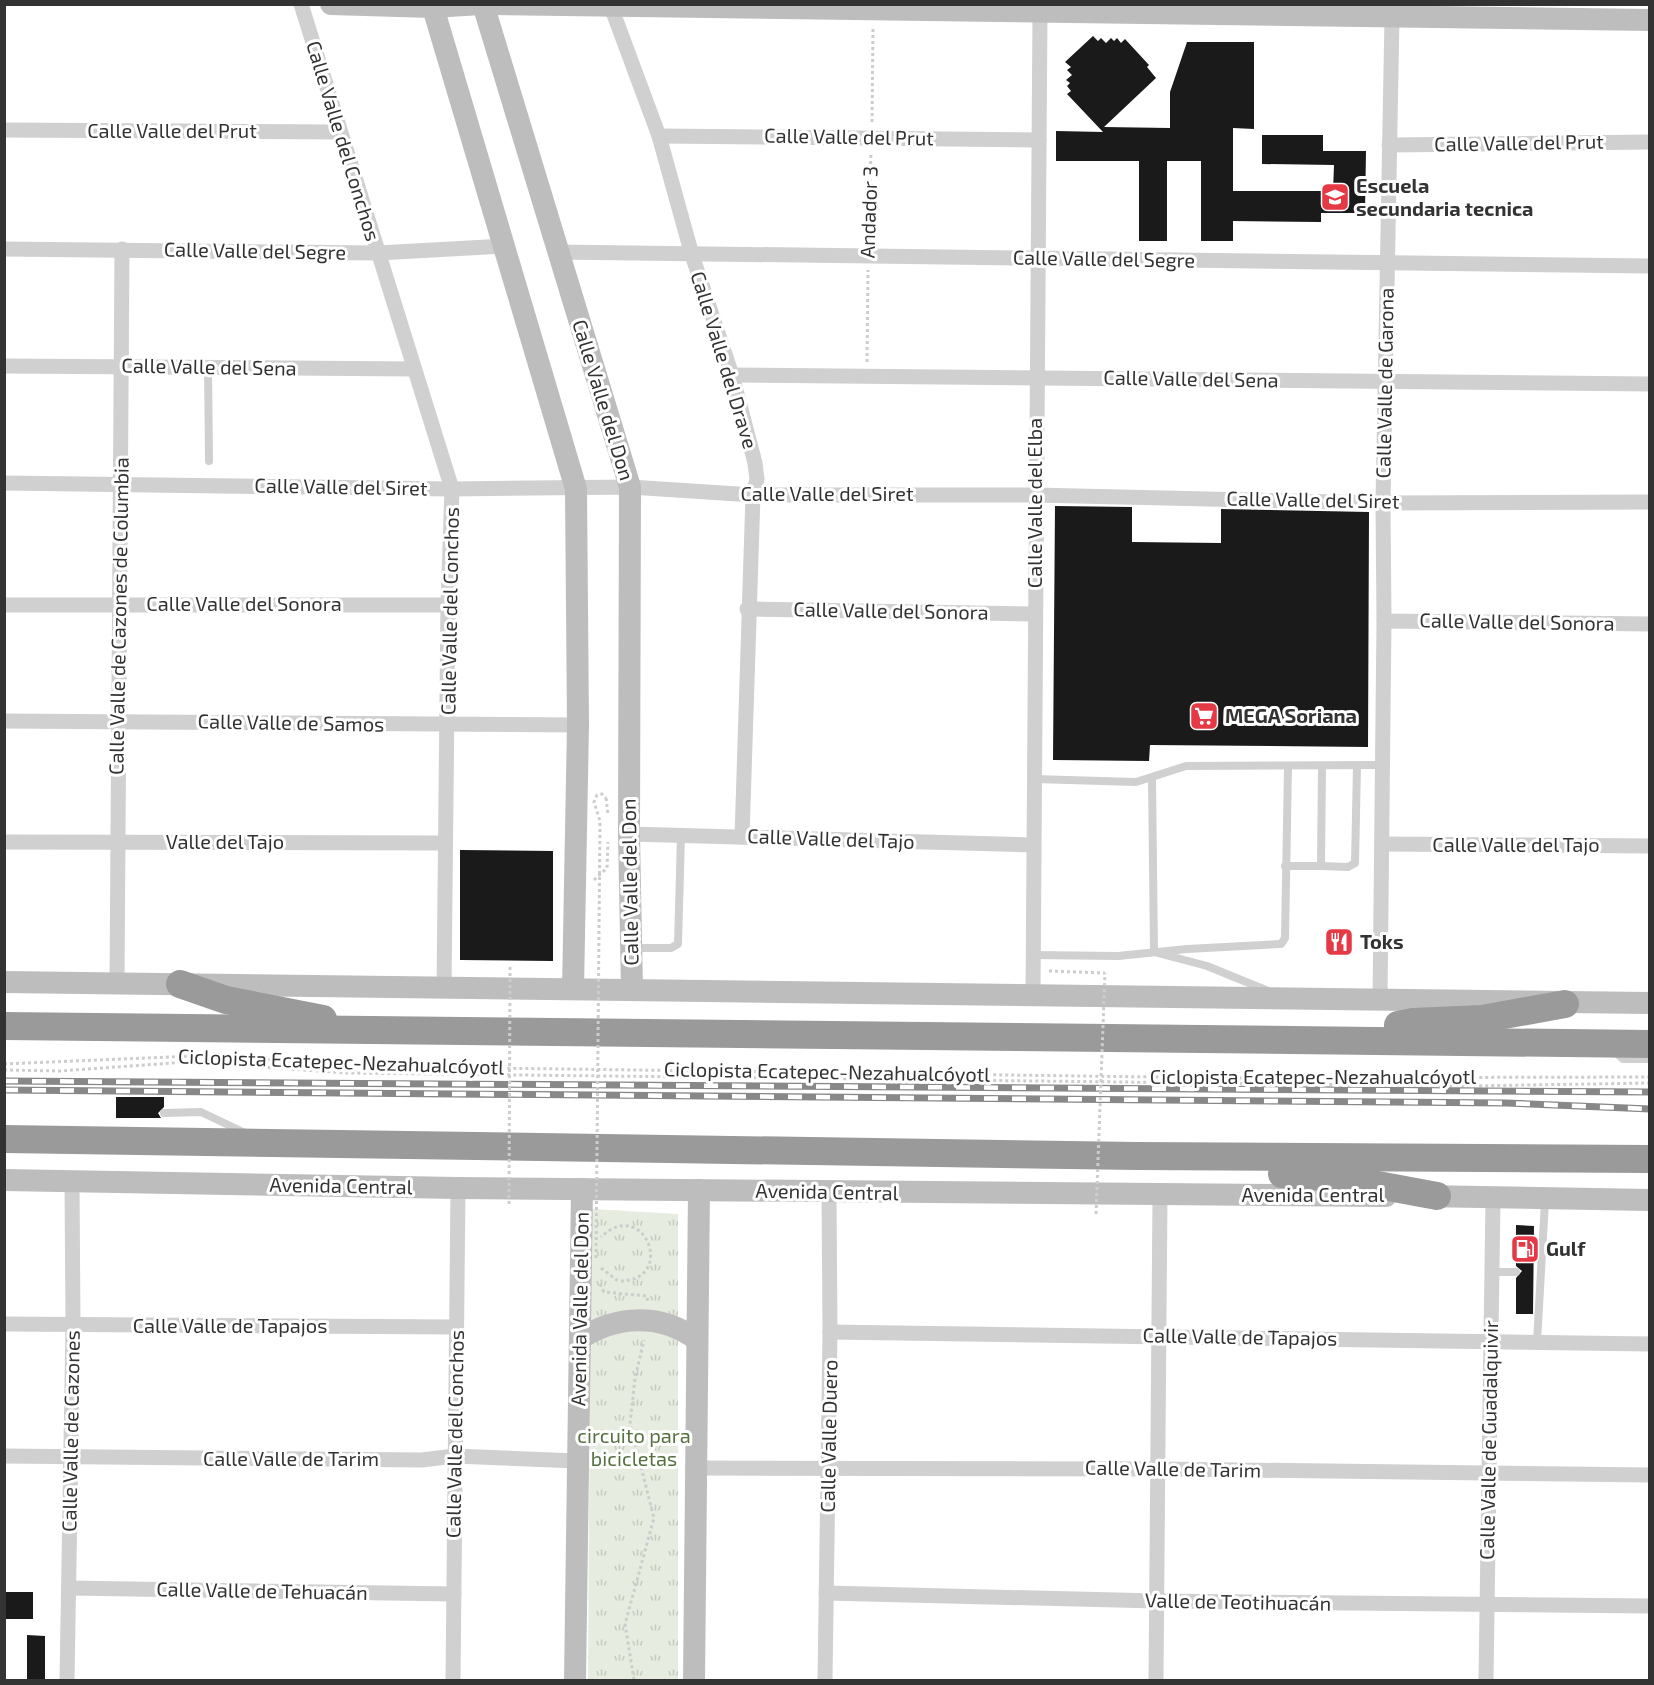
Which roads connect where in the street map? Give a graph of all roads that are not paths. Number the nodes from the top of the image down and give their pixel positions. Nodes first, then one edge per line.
1 (301, 4) edge
2 (331, 4) edge
3 (482, 4) edge
4 (488, 4) edge
5 (610, 5) edge
6 (432, 6) edge
7 (957, 7) edge
8 (1040, 11) junction
9 (1308, 11) edge
10 (1392, 17) junction
11 (1650, 20) edge
12 (4, 130) edge
13 (339, 132) junction
14 (659, 136) junction
15 (1039, 140) junction
16 (1650, 142) edge
17 (1389, 145) junction
18 (505, 246) junction
19 (4, 249) edge
20 (122, 249) junction
21 (558, 252) junction
22 (378, 253) junction
23 (692, 255) junction
24 (1037, 259) junction
25 (1388, 262) junction
26 (1650, 266) edge
27 (4, 366) edge
28 (121, 366) junction
29 (208, 367) junction
30 (414, 369) junction
31 (732, 375) junction
32 (1036, 376) junction
33 (1386, 380) junction
34 (1650, 384) edge
35 (209, 461) dead end
36 (4, 483) edge
37 (121, 483) junction
38 (630, 487) junction
39 (453, 489) junction
40 (576, 489) junction
41 (753, 495) junction
42 (1035, 495) junction
43 (1650, 502) edge
44 (1383, 503) junction
45 (4, 604) edge
46 (118, 604) junction
47 (448, 605) junction
48 (747, 609) junction
49 (1035, 614) junction
50 (1384, 621) junction
51 (1650, 624) edge
52 (4, 721) edge
53 (118, 721) junction
54 (447, 725) junction
55 (578, 725) junction
56 (1357, 765) junction
57 (1382, 765) junction
58 (1288, 766) junction
59 (1322, 766) junction
60 (1152, 778) junction
61 (1033, 779) junction
62 (618, 836) junction
63 (681, 836) junction
64 (742, 837) junction
65 (4, 842) edge
66 (116, 842) junction
67 (445, 843) junction
68 (1382, 844) junction
69 (1033, 845) junction
70 (1650, 846) edge
71 (1285, 866) junction
72 (1321, 866) junction
73 (630, 948) junction
74 (1154, 952) junction
75 (1032, 955) junction
76 (4, 982) edge
77 (117, 983) junction
78 (180, 984) junction
79 (444, 988) junction
80 (573, 989) junction
81 (632, 990) junction
82 (1033, 994) junction
83 (1286, 998) junction
84 (1380, 1001) junction
85 (1650, 1003) edge
86 (1565, 1004) junction
87 (4, 1026) edge
88 (369, 1031) junction
89 (1340, 1039) junction
90 (1604, 1044) junction
91 (1650, 1044) edge
92 (1650, 1059) edge
93 (164, 1113) dead end
94 (4, 1139) edge
95 (264, 1142) junction
96 (1137, 1156) junction
97 (1650, 1159) edge
98 (4, 1180) edge
99 (72, 1181) junction
100 (458, 1188) junction
101 (582, 1189) junction
102 (699, 1190) junction
103 (829, 1192) junction
104 (1160, 1195) junction
105 (1437, 1196) junction
106 (1493, 1199) junction
107 (1545, 1199) junction
108 (1650, 1200) edge
109 (1492, 1272) junction
110 (1516, 1272) dead end
111 (4, 1324) edge
112 (73, 1325) junction
113 (456, 1327) junction
114 (830, 1332) junction
115 (1160, 1336) junction
116 (580, 1339) junction
117 (697, 1340) junction
118 (1491, 1341) junction
119 (1537, 1342) junction
120 (1650, 1344) edge
121 (4, 1456) edge
122 (454, 1456) junction
123 (71, 1457) junction
124 (577, 1461) junction
125 (829, 1466) junction
126 (697, 1468) junction
127 (1158, 1469) junction
128 (1487, 1472) junction
129 (1650, 1475) edge
130 (69, 1588) junction
131 (826, 1593) junction
132 (454, 1594) junction
133 (1157, 1601) junction
134 (1485, 1604) junction
135 (1650, 1606) edge
136 (67, 1680) edge
137 (453, 1680) edge
138 (575, 1680) edge
139 (694, 1680) edge
140 (825, 1680) edge
141 (1156, 1680) edge
142 (1486, 1680) edge

1 - 13 street, Calle Valle del Conchos
2 - 6 street
3 - 6 street
3 - 21 street, Calle Valle del Don
4 - 5 street
5 - 7 street
5 - 14 street, Calle Valle del Drave
6 - 18 street
7 - 8 street
8 - 9 street
8 - 15 street, Calle Valle del Elba
9 - 10 street
10 - 11 street
10 - 17 street, Calle Valle de Garona
12 - 13 street, Calle Valle del Prut
13 - 22 street, Calle Valle del Conchos
14 - 15 street, Calle Valle del Prut
14 - 23 street, Calle Valle del Drave
15 - 24 street, Calle Valle del Elba
16 - 17 street, Calle Valle del Prut
17 - 25 street, Calle Valle de Garona
18 - 22 street, Calle Valle del Segre
18 - 40 street
19 - 20 street, Calle Valle del Segre
20 - 22 street, Calle Valle del Segre
20 - 28 street, Calle Valle de Cazones de Columbia
21 - 23 street, Calle Valle del Segre
21 - 38 street, Calle Valle del Don
22 - 30 street, Calle Valle del Conchos
23 - 24 street, Calle Valle del Segre
23 - 31 street, Calle Valle del Drave
24 - 25 street, Calle Valle del Segre
24 - 32 street, Calle Valle del Elba
25 - 26 street, Calle Valle del Segre
25 - 33 street, Calle Valle de Garona
27 - 28 street, Calle Valle del Sena
28 - 29 street, Calle Valle del Sena
28 - 37 street, Calle Valle de Cazones de Columbia
29 - 30 street, Calle Valle del Sena
29 - 35 lane
30 - 39 street, Calle Valle del Conchos
31 - 32 street, Calle Valle del Sena
31 - 41 street, Calle Valle del Drave
32 - 33 street, Calle Valle del Sena
32 - 42 street, Calle Valle del Elba
33 - 34 street, Calle Valle del Sena
33 - 44 street, Calle Valle de Garona
36 - 37 street, Calle Valle del Siret
37 - 39 street, Calle Valle del Siret
37 - 46 street, Calle Valle de Cazones de Columbia
38 - 40 street, Calle Valle del Siret
38 - 41 street, Calle Valle del Siret
38 - 62 street, Calle Valle del Don
39 - 40 street, Calle Valle del Siret
39 - 47 street, Calle Valle del Conchos
40 - 55 street
41 - 42 street, Calle Valle del Siret
41 - 48 street, Calle Valle del Drave
42 - 44 street, Calle Valle del Siret
42 - 49 street, Calle Valle del Elba
43 - 44 street, Calle Valle del Siret
44 - 50 street, Calle Valle de Garona
45 - 46 street, Calle Valle del Sonora
46 - 47 street, Calle Valle del Sonora
46 - 53 street, Calle Valle de Cazones de Columbia
47 - 54 street, Calle Valle del Conchos
48 - 49 street, Calle Valle del Sonora
48 - 64 street, Calle Valle del Drave
49 - 61 street, Calle Valle del Elba
50 - 51 street, Calle Valle del Sonora
50 - 57 street, Calle Valle de Garona
52 - 53 street, Calle Valle de Samos
53 - 54 street, Calle Valle de Samos
53 - 66 street, Calle Valle de Cazones de Columbia
54 - 55 street, Calle Valle de Samos
54 - 67 street, Calle Valle del Conchos
55 - 80 street
56 - 57 lane
56 - 59 lane
56 - 72 lane
57 - 68 street, Calle Valle de Garona
58 - 59 lane
58 - 60 lane
58 - 71 lane
59 - 72 lane
60 - 61 lane
60 - 74 lane
61 - 69 street, Calle Valle del Elba
62 - 63 street, Calle Valle del Tajo
62 - 73 street, Calle Valle del Don
63 - 64 street, Calle Valle del Tajo
63 - 73 lane
64 - 69 street, Calle Valle del Tajo
65 - 66 street, Valle del Tajo
66 - 67 street, Valle del Tajo
66 - 77 street, Calle Valle de Cazones de Columbia
67 - 79 street, Calle Valle del Conchos
68 - 70 street, Calle Valle del Tajo
68 - 84 street, Calle Valle de Garona
69 - 75 street, Calle Valle del Elba
71 - 72 lane
71 - 74 lane
73 - 81 street, Calle Valle del Don
74 - 75 lane
74 - 83 lane
75 - 82 street, Calle Valle del Elba
76 - 77 street
77 - 78 street
78 - 79 street
78 - 88 highway
79 - 80 street
80 - 81 street
81 - 82 street
82 - 83 street
83 - 84 street
84 - 86 street
85 - 86 street
86 - 89 highway
87 - 88 highway
88 - 89 highway
89 - 90 highway
90 - 91 highway
90 - 92 lane
93 - 95 lane
94 - 95 highway, Avenida Central
95 - 96 highway, Avenida Central
96 - 97 highway, Avenida Central
96 - 105 highway
98 - 99 street, Avenida Central
99 - 100 street, Avenida Central
99 - 112 street, Calle Valle de Cazones
100 - 101 street, Avenida Central
100 - 113 street, Calle Valle del Conchos
101 - 102 street, Avenida Central
101 - 116 street, Avenida Valle del Don
102 - 103 street, Avenida Central
102 - 117 street
103 - 104 street, Avenida Central
103 - 114 street, Calle Valle Duero
104 - 105 street, Avenida Central
104 - 115 street
105 - 106 street, Avenida Central
106 - 107 street, Avenida Central
106 - 109 street, Calle Valle de Guadalquivir
107 - 108 street, Avenida Central
107 - 119 lane
109 - 110 lane
109 - 118 street, Calle Valle de Guadalquivir
111 - 112 street, Calle Valle de Tapajos
112 - 113 street, Calle Valle de Tapajos
112 - 123 street, Calle Valle de Cazones
113 - 122 street, Calle Valle del Conchos
114 - 115 street, Calle Valle de Tapajos
114 - 125 street, Calle Valle Duero
115 - 118 street, Calle Valle de Tapajos
115 - 127 street
116 - 117 street
116 - 124 street, Avenida Valle del Don
117 - 126 street
118 - 119 street, Calle Valle de Tapajos
118 - 128 street, Calle Valle de Guadalquivir
119 - 120 street, Calle Valle de Tapajos
121 - 123 street, Calle Valle de Tarim
122 - 123 street, Calle Valle de Tarim
122 - 124 street, Calle Valle de Tarim
122 - 132 street, Calle Valle del Conchos
123 - 130 street, Calle Valle de Cazones
124 - 138 street, Avenida Valle del Don
125 - 126 street, Calle Valle de Tarim
125 - 127 street, Calle Valle de Tarim
125 - 131 street, Calle Valle Duero
126 - 139 street
127 - 128 street, Calle Valle de Tarim
127 - 133 street
128 - 129 street, Calle Valle de Tarim
128 - 134 street, Calle Valle de Guadalquivir
130 - 132 street, Calle Valle de Tehuacán
130 - 136 street, Calle Valle de Cazones
131 - 133 street, Valle de Teotihuacán
131 - 140 street, Calle Valle Duero
132 - 137 street, Calle Valle del Conchos
133 - 134 street, Valle de Teotihuacán
133 - 141 street
134 - 135 street, Valle de Teotihuacán
134 - 142 street, Calle Valle de Guadalquivir

